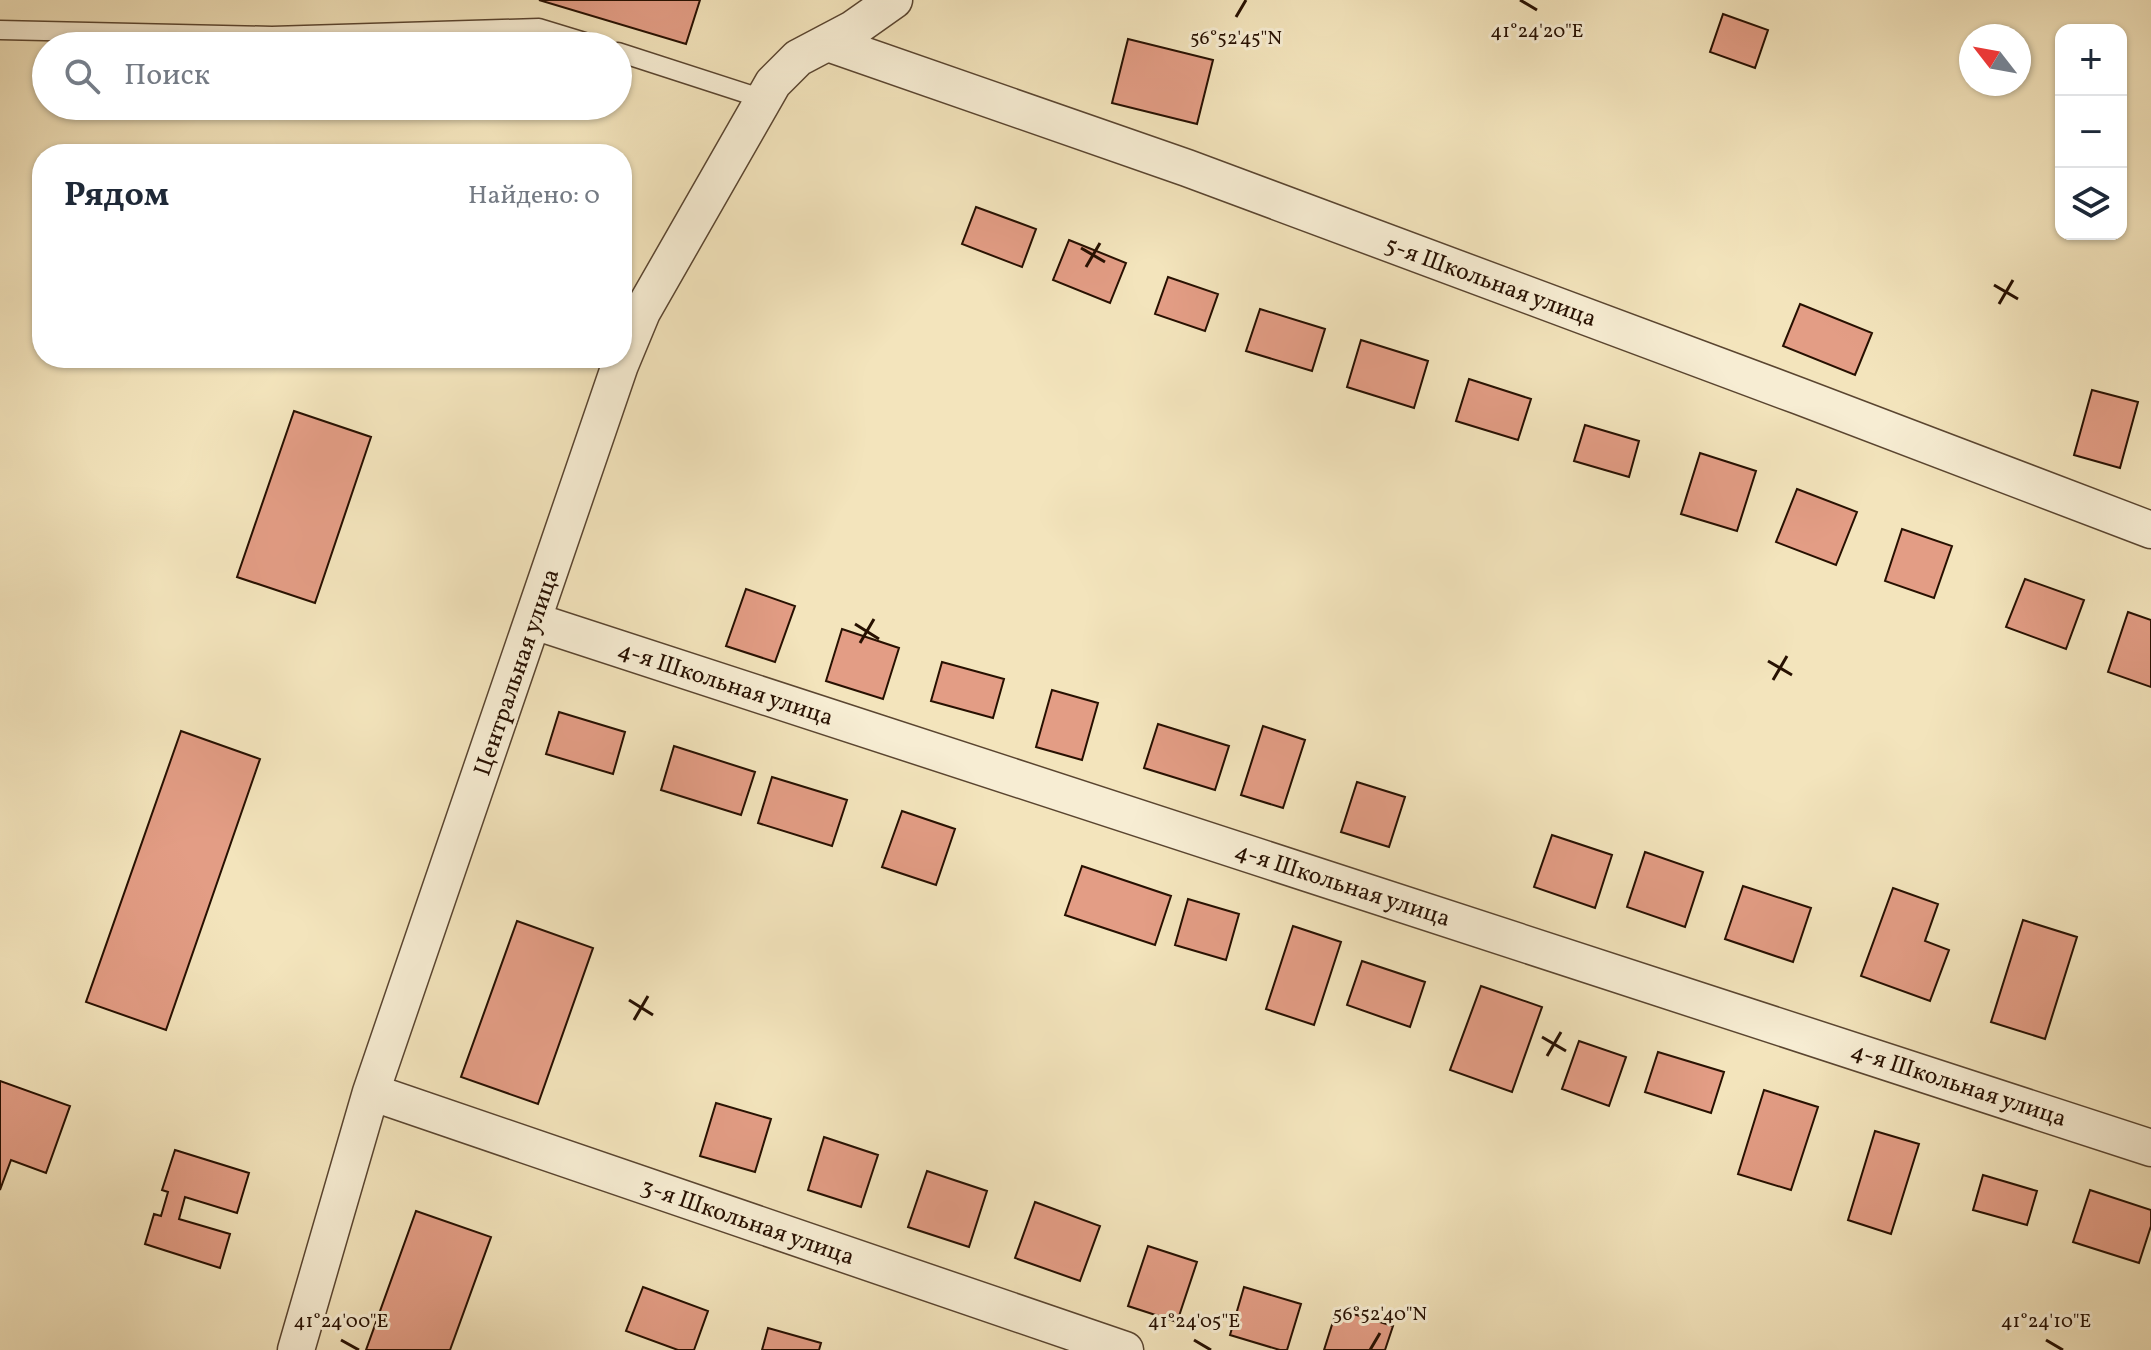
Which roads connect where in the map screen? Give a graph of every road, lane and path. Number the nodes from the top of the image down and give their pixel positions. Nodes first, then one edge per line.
1 (894, 0) edge
2 (0, 30) edge
3 (91, 32) edge
4 (406, 32) edge
5 (552, 32) edge
6 (828, 43) junction
7 (632, 57) edge
8 (763, 99) junction
9 (632, 336) edge
10 (619, 368) edge
11 (2151, 530) edge
12 (534, 621) junction
13 (371, 1092) junction
14 (2151, 1148) edge
15 (296, 1350) edge
16 (1125, 1350) edge

1 - 6 street, Центральная улица
2 - 3 lane
4 - 5 lane
6 - 8 street, Центральная улица
6 - 11 street, 5-я Школьная улица
7 - 8 lane
8 - 9 street, Центральная улица
10 - 12 street, Центральная улица
12 - 13 street, Центральная улица
12 - 14 street, 4-я Школьная улица
13 - 15 street, Центральная улица
13 - 16 street, 3-я Школьная улица

